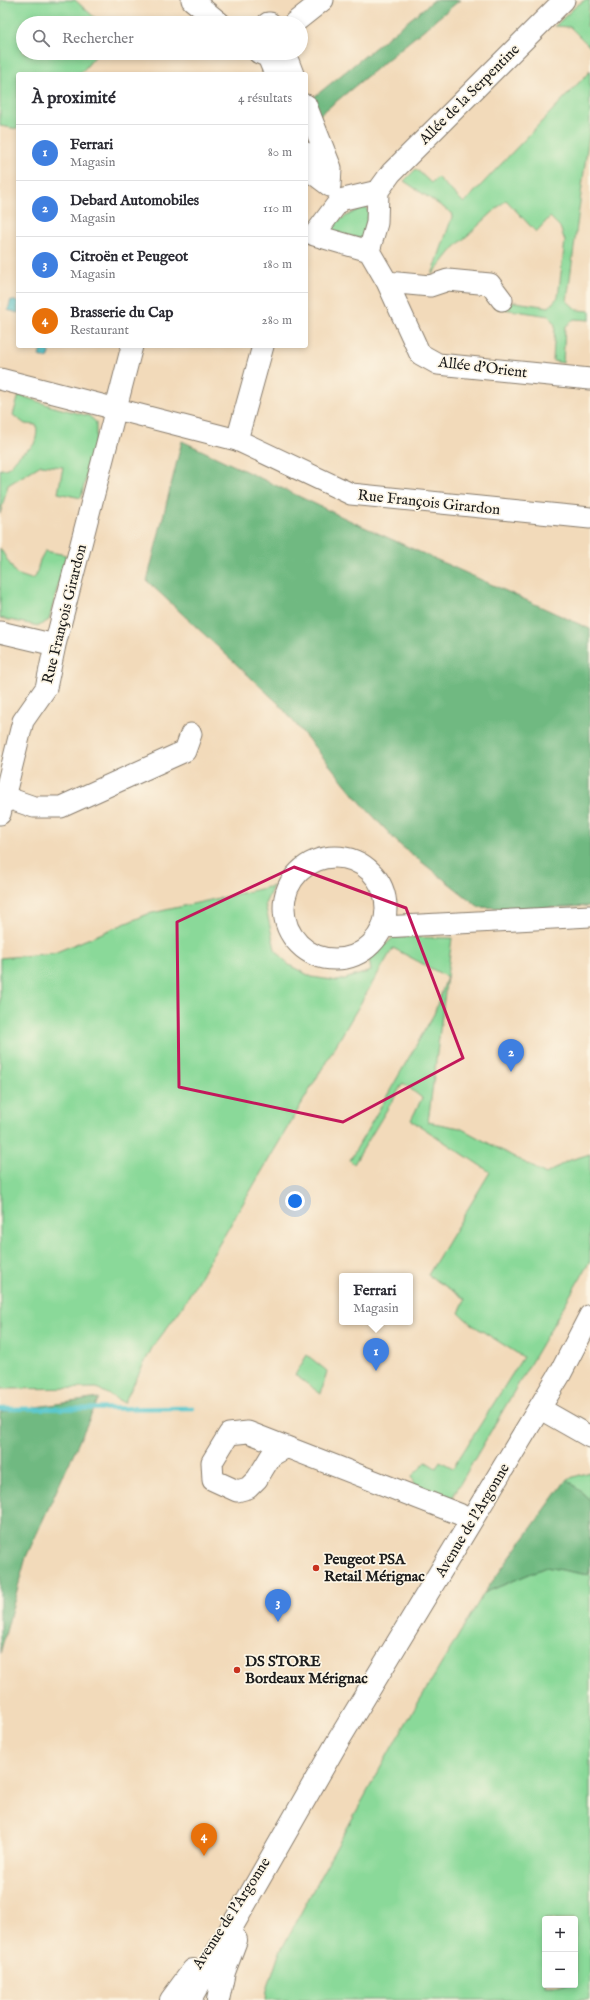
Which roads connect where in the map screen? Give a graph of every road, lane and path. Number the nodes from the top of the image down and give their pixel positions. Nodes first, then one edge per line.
1 (192, 0) edge
2 (323, 0) edge
3 (564, 0) edge
4 (211, 16) edge
5 (303, 16) edge
6 (276, 60) edge
7 (291, 72) edge
8 (308, 110) edge
9 (308, 158) edge
10 (378, 191) junction
11 (335, 193) junction
12 (310, 237) edge
13 (369, 251) junction
14 (386, 282) junction
15 (502, 300) dead end
16 (131, 348) edge
17 (262, 348) edge
18 (0, 379) edge
19 (590, 379) edge
20 (116, 409) junction
21 (237, 440) junction
22 (590, 518) edge
23 (0, 632) edge
24 (55, 645) junction
25 (191, 734) dead end
26 (2, 805) edge
27 (590, 916) edge
28 (383, 927) junction
29 (590, 1316) edge
30 (539, 1408) junction
31 (590, 1437) edge
32 (288, 1447) dead end
33 (472, 1521) junction
34 (290, 1824) junction
35 (270, 1860) junction
36 (170, 2000) edge
37 (190, 2000) edge
38 (218, 2000) edge

1 - 4 street
2 - 5 street
3 - 10 street, Allée de la Serpentine
6 - 7 street
8 - 11 street
9 - 11 street
10 - 11 street
10 - 13 street
11 - 12 street
12 - 13 street
13 - 14 street, Allée d'Orient
14 - 15 street
14 - 19 street, Allée d'Orient
16 - 20 street
17 - 21 street
18 - 20 street, Rue François Girardon
20 - 21 street, Rue François Girardon
20 - 24 street, Rue François Girardon
21 - 22 street, Rue François Girardon
23 - 24 street
24 - 26 street, Rue François Girardon
25 - 26 street
27 - 28 street
28 - 28 street
29 - 30 main road, Avenue de l'Argonne
30 - 31 street
30 - 33 main road, Avenue de l'Argonne
32 - 33 street
33 - 34 main road, Avenue de l'Argonne
34 - 35 main road, Avenue de l'Argonne
34 - 36 main road, Avenue de l'Argonne
35 - 37 main road, Avenue de l'Argonne
35 - 38 main road

